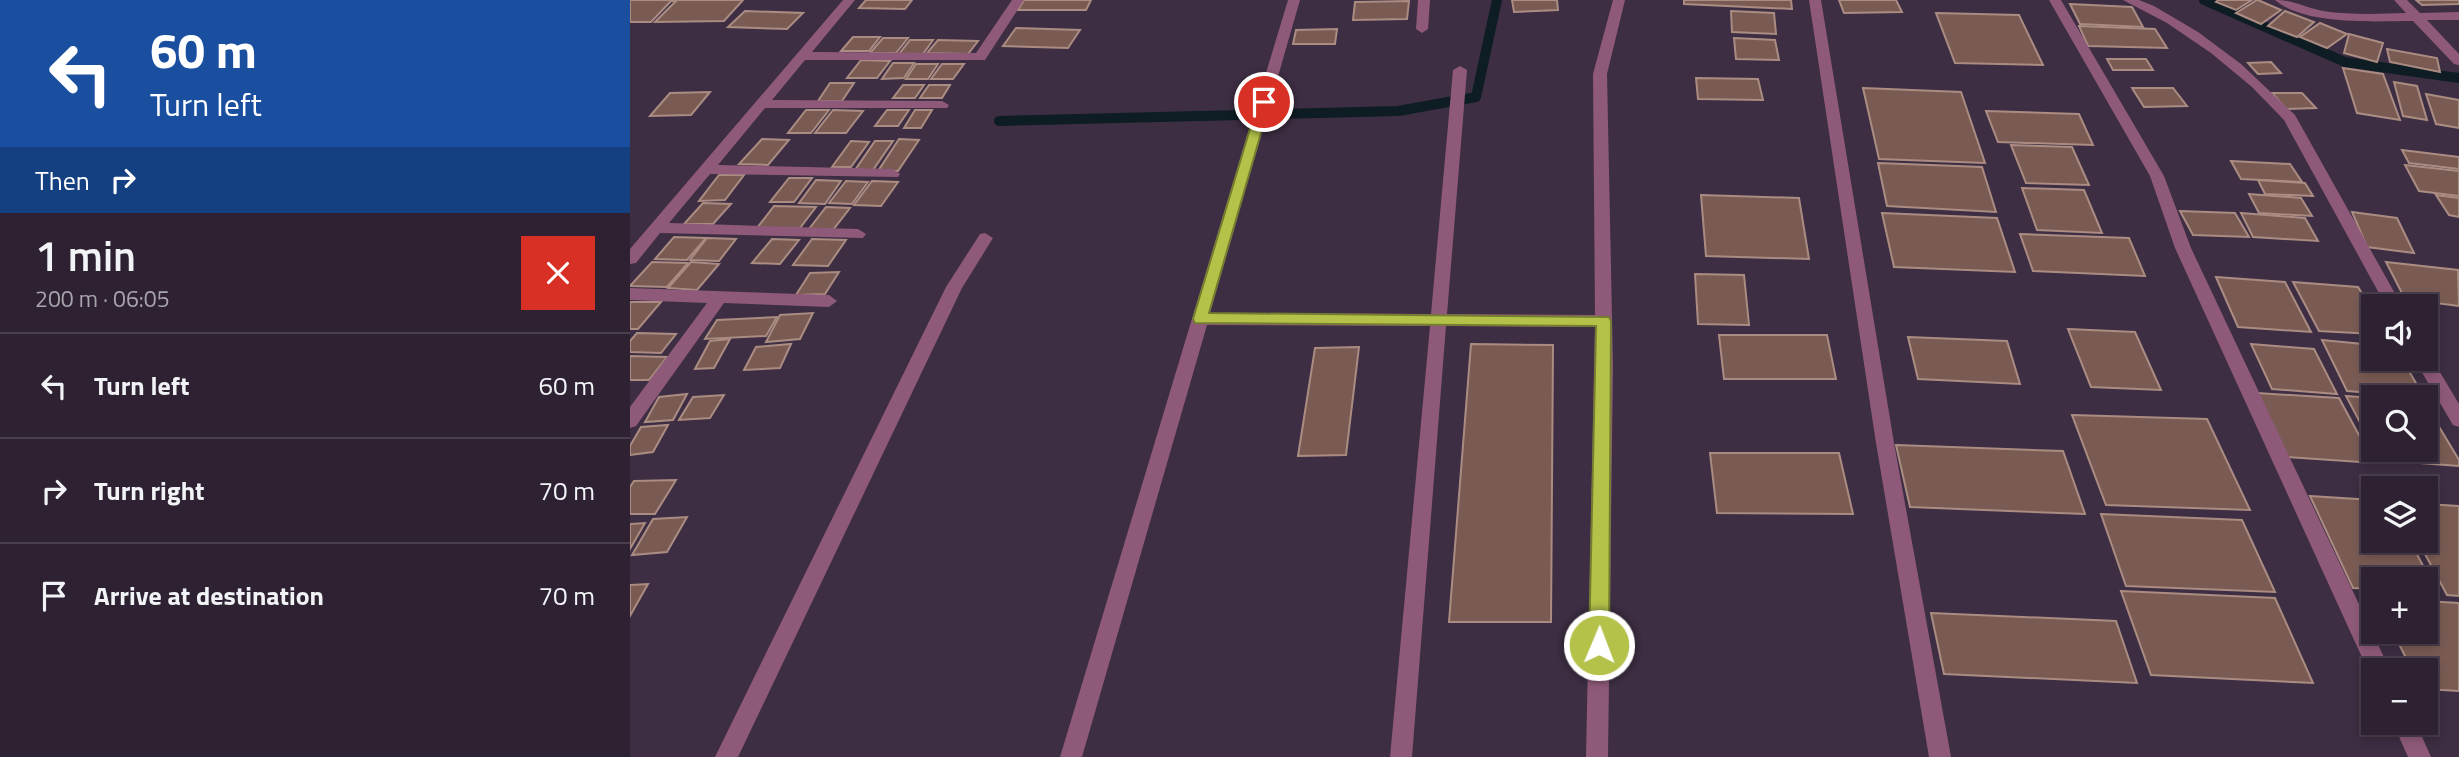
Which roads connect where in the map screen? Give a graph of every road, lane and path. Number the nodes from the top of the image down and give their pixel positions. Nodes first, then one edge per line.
1 (849, 0) edge
2 (1018, 0) edge
3 (1294, 0) edge
4 (1424, 0) edge
5 (1619, 0) edge
6 (1815, 0) edge
7 (2055, 0) edge
8 (2129, 0) edge
9 (2281, 0) edge
10 (2400, 0) edge
11 (2418, 16) junction
12 (2459, 16) edge
13 (1422, 29) dead end
14 (799, 56) junction
15 (2459, 61) edge
16 (1460, 70) dead end
17 (759, 104) junction
18 (942, 105) dead end
19 (706, 169) junction
20 (893, 174) dead end
21 (657, 228) junction
22 (858, 234) dead end
23 (985, 238) dead end
24 (630, 259) edge
25 (630, 294) edge
26 (2388, 294) edge
27 (718, 299) junction
28 (829, 301) dead end
29 (1200, 319) junction
30 (1439, 320) junction
31 (1604, 321) junction
32 (2430, 371) edge
33 (2459, 420) edge
34 (630, 421) edge
35 (2373, 658) edge
36 (2410, 735) edge
37 (726, 757) edge
38 (1071, 757) edge
39 (1401, 757) edge
40 (1597, 757) edge
41 (1940, 757) edge
42 (2420, 757) edge

1 - 14 street
2 - 14 street
3 - 29 street
4 - 13 street
5 - 31 street
6 - 41 street
7 - 35 street
8 - 26 street
9 - 11 street
10 - 11 street
11 - 12 street
11 - 15 street
14 - 17 street
16 - 30 street
17 - 18 street
17 - 19 street
19 - 20 street
19 - 21 street
21 - 22 street
21 - 24 street
23 - 37 street
25 - 27 street
27 - 28 street
27 - 34 street
29 - 30 street
29 - 38 street
30 - 31 street
30 - 39 street
31 - 40 street
32 - 33 street
36 - 42 street

